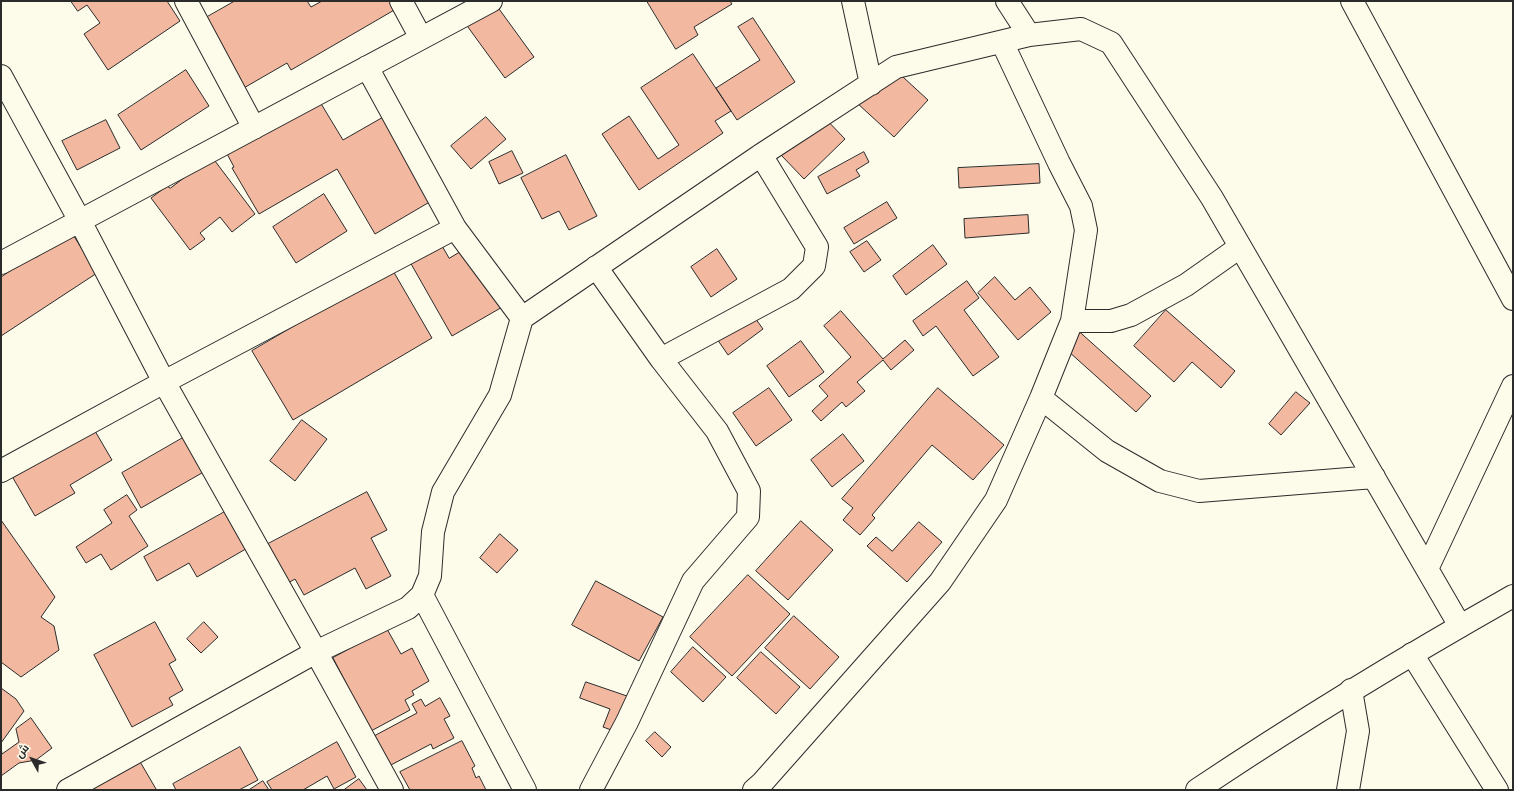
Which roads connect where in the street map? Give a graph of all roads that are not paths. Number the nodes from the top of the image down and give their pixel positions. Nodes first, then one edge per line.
1 (186, 1) edge
2 (401, 1) edge
3 (491, 1) edge
4 (853, 1) edge
5 (1007, 1) edge
6 (1352, 1) edge
7 (1029, 35) junction
8 (421, 38) junction
9 (1002, 42) junction
10 (367, 67) junction
11 (1, 76) edge
12 (871, 84) junction
13 (254, 128) junction
14 (761, 155) junction
15 (80, 221) junction
16 (455, 228) junction
17 (1240, 247) junction
18 (1, 263) edge
19 (596, 267) junction
20 (1513, 299) edge
21 (522, 318) junction
22 (1072, 321) junction
23 (661, 359) junction
24 (164, 382) junction
25 (1513, 386) edge
26 (1041, 398) junction
27 (1, 471) edge
28 (1374, 477) junction
29 (1427, 569) junction
30 (422, 595) junction
31 (1513, 596) edge
32 (1460, 626) junction
33 (316, 652) junction
34 (1412, 654) junction
35 (1352, 690) junction
36 (68, 790) edge
37 (392, 790) edge
38 (525, 790) edge
39 (591, 790) edge
40 (754, 790) edge
41 (1197, 790) edge
42 (1348, 790) edge
43 (1497, 790) edge

1 - 13 street
2 - 8 street
3 - 8 street
4 - 12 street
5 - 7 street
6 - 20 street
7 - 9 street
7 - 17 street
8 - 10 street
9 - 12 street
9 - 22 street
10 - 13 street
10 - 16 street
11 - 15 street
12 - 14 street
13 - 15 street
14 - 19 street
14 - 23 street
15 - 18 street
15 - 24 street
16 - 21 street
16 - 24 street
17 - 22 street
17 - 28 street
19 - 21 street
19 - 23 street
21 - 30 street
22 - 26 street
23 - 39 street
24 - 27 street
24 - 33 street
25 - 29 street
26 - 28 street
26 - 40 street
28 - 29 street
29 - 32 street
30 - 33 street
30 - 38 street
31 - 32 street
32 - 34 street
33 - 36 street
33 - 37 street
34 - 35 street
34 - 43 street
35 - 41 street
35 - 42 street

